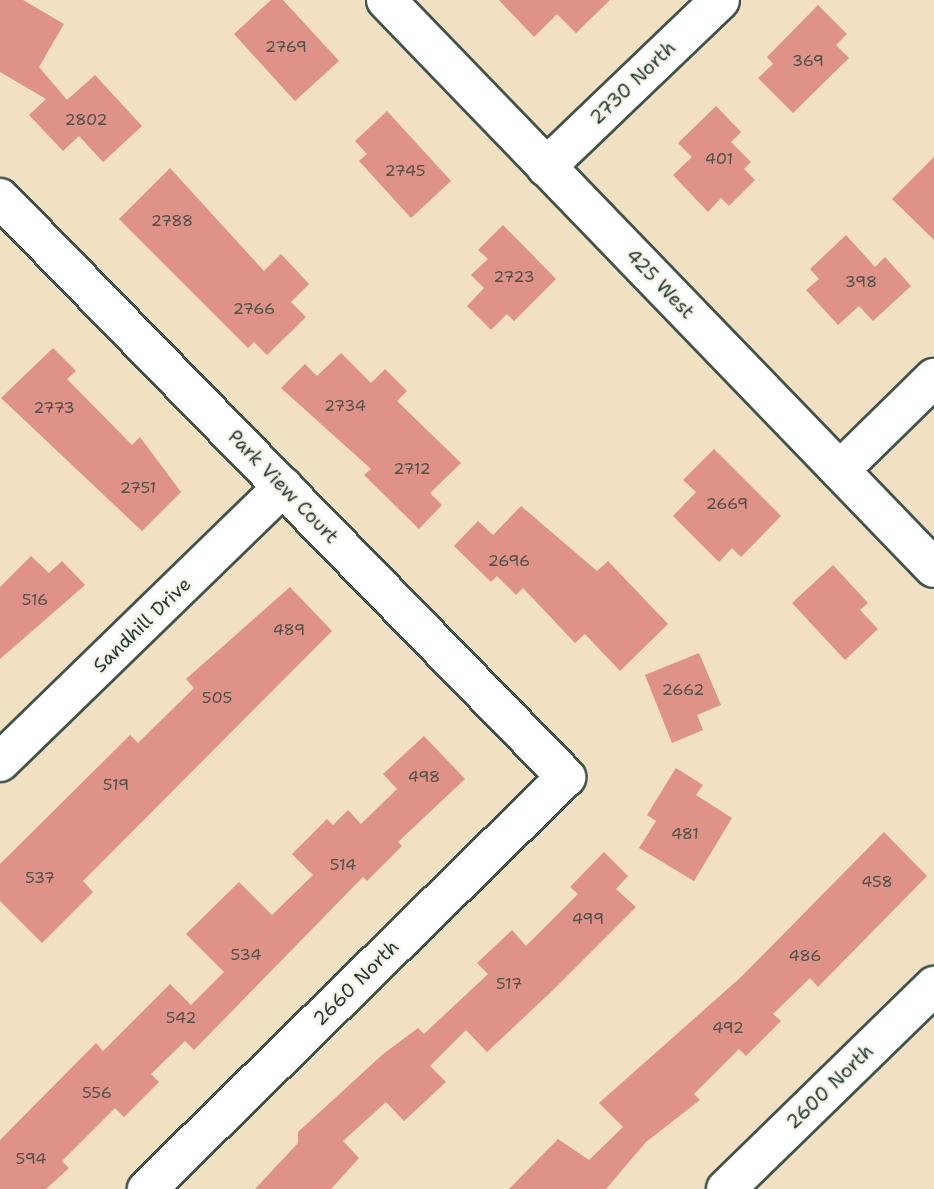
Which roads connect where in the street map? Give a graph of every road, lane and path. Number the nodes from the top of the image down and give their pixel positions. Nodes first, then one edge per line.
1 (386, 0) edge
2 (720, 0) edge
3 (546, 167) junction
4 (0, 198) edge
5 (934, 378) edge
6 (840, 470) junction
7 (283, 487) junction
8 (934, 568) edge
9 (1, 760) edge
10 (566, 776) joint
11 (934, 986) edge
12 (147, 1189) edge
13 (726, 1189) edge

1 - 3 street, 425 West
2 - 3 street, 2730 North
3 - 6 street, 425 West
4 - 7 street, Park View Court
5 - 6 street
6 - 8 street, 425 West
7 - 9 street, Sandhill Drive
7 - 10 street, Park View Court
10 - 12 street, 2660 North
11 - 13 street, 2600 North

